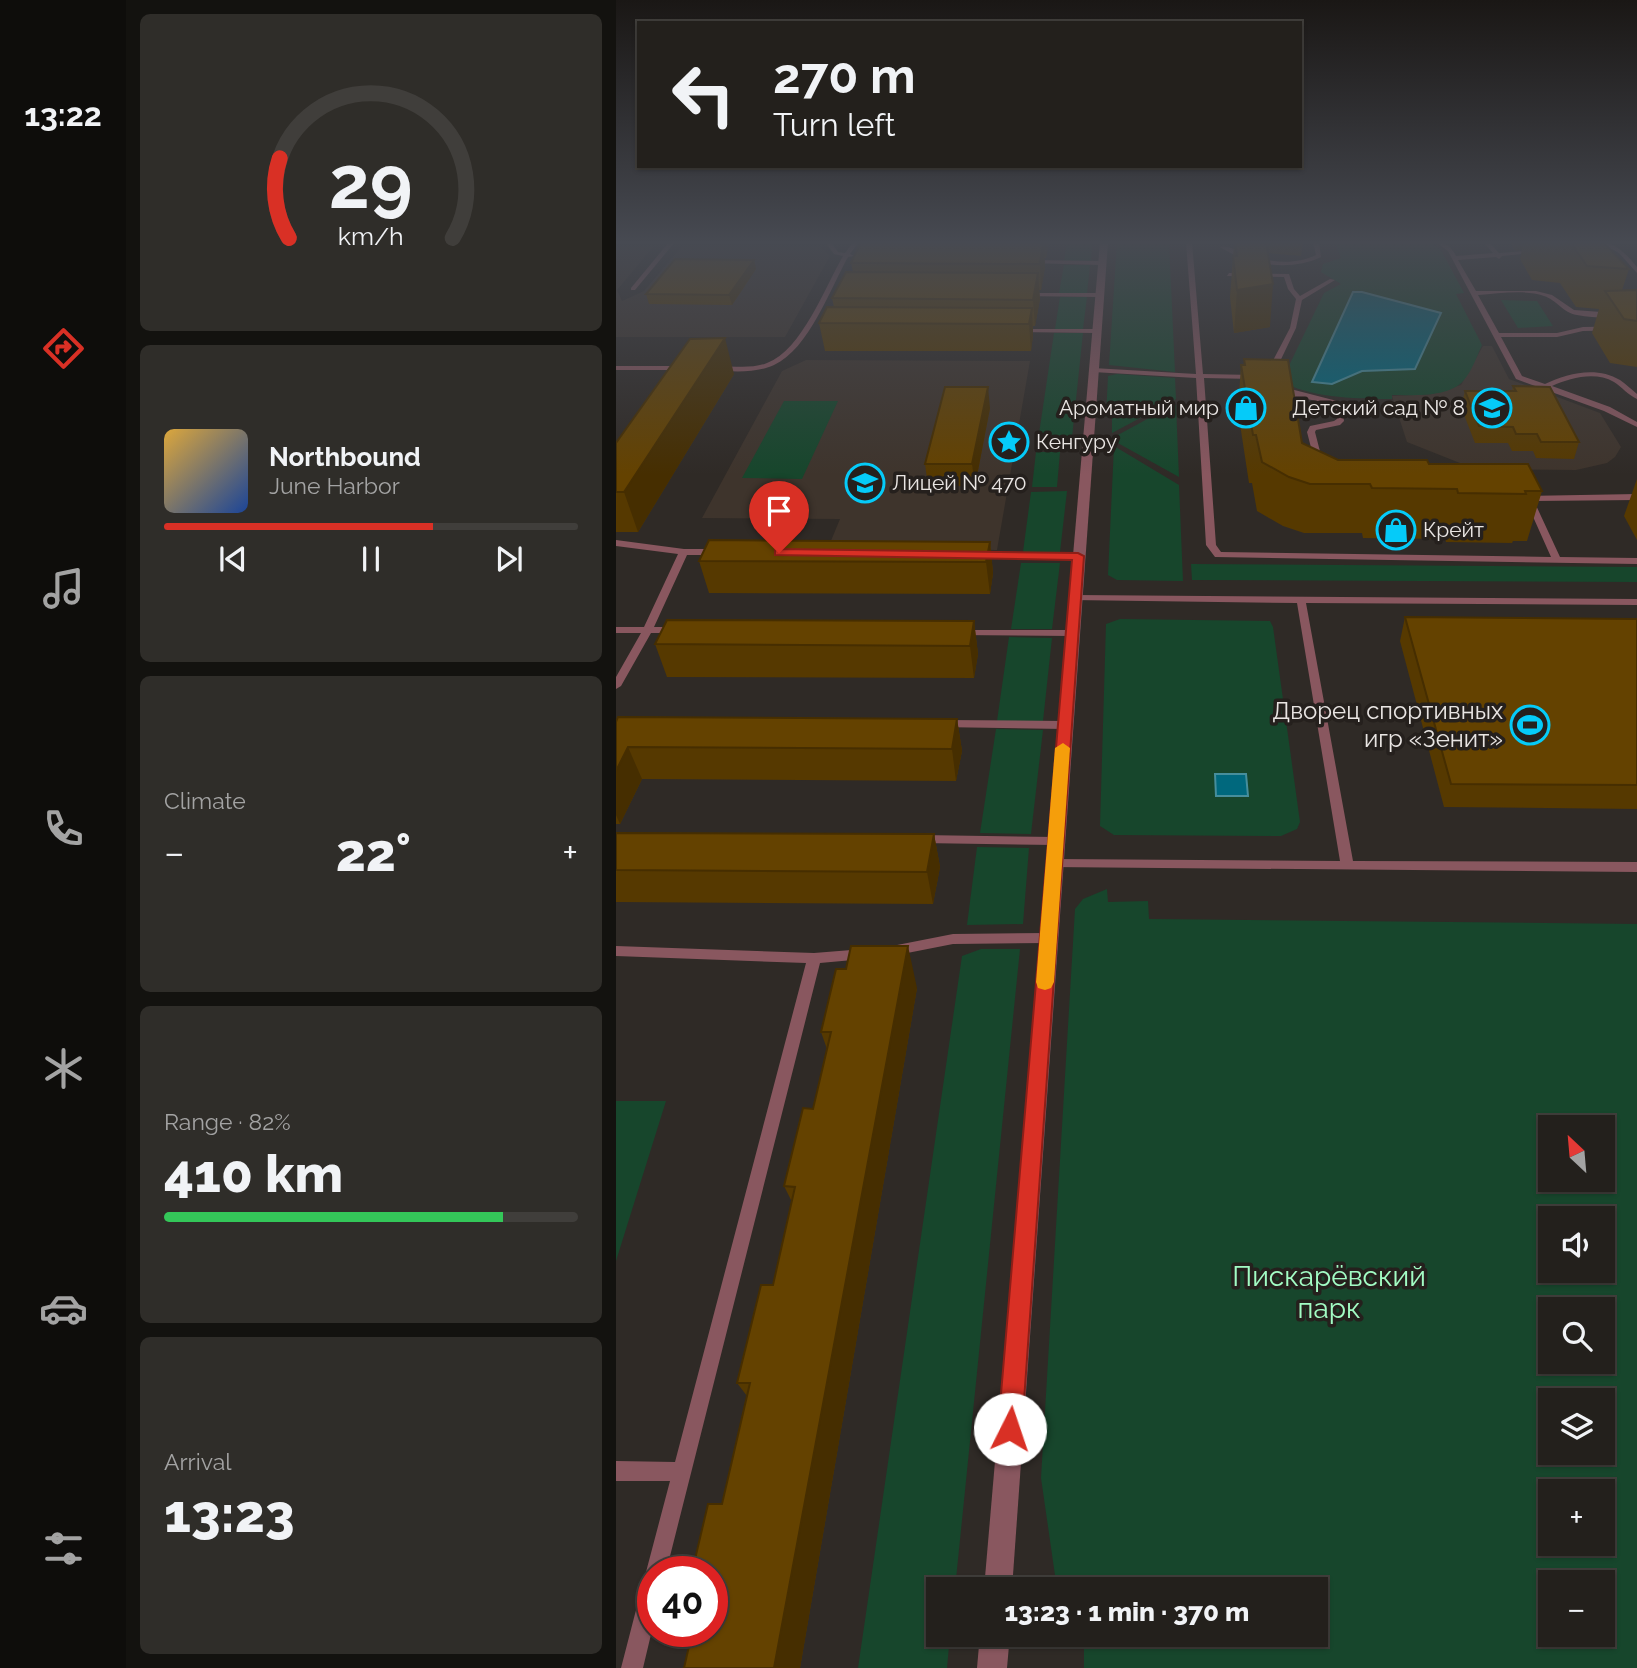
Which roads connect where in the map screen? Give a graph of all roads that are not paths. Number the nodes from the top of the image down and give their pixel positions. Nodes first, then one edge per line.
1 (810, 320) edge
2 (1097, 320) edge
3 (1195, 320) edge
4 (1295, 320) edge
5 (1487, 320) edge
6 (1637, 328) edge
7 (805, 329) junction
8 (818, 329) dead end
9 (1008, 331) edge
10 (1096, 331) junction
11 (1495, 335) junction
12 (616, 368) edge
13 (693, 368) edge
14 (705, 368) edge
15 (1093, 370) junction
16 (1200, 376) junction
17 (1268, 377) junction
18 (1545, 387) junction
19 (1637, 397) edge
20 (1637, 425) edge
21 (1321, 471) edge
22 (1516, 498) edge
23 (1529, 498) junction
24 (1637, 498) edge
25 (616, 543) edge
26 (684, 552) junction
27 (736, 552) edge
28 (964, 554) edge
29 (1078, 556) junction
30 (1558, 561) junction
31 (1637, 561) edge
32 (1075, 598) junction
33 (1301, 600) junction
34 (1637, 602) edge
35 (648, 629) junction
36 (616, 630) edge
37 (687, 630) edge
38 (950, 633) edge
39 (1072, 633) junction
40 (616, 686) edge
41 (927, 724) edge
42 (1065, 725) junction
43 (904, 839) edge
44 (1055, 841) junction
45 (1054, 864) junction
46 (1347, 864) junction
47 (1637, 867) edge
48 (1048, 938) junction
49 (616, 951) edge
50 (814, 958) junction
51 (616, 1471) edge
52 (680, 1472) junction
53 (660, 1556) edge
54 (999, 1577) edge
55 (637, 1647) edge
56 (994, 1647) edge
57 (632, 1668) edge
58 (992, 1668) edge

1 - 7 lane
2 - 10 street
3 - 16 lane
4 - 17 lane
5 - 11 lane
6 - 11 lane
7 - 8 lane
7 - 14 lane
9 - 10 lane
10 - 15 street
11 - 18 lane
12 - 13 lane
15 - 16 lane
15 - 29 street
16 - 17 lane
16 - 30 lane
17 - 21 lane
18 - 19 lane
18 - 20 lane
22 - 23 lane
23 - 24 lane
23 - 30 lane
25 - 26 lane
26 - 27 lane
26 - 35 lane
28 - 29 lane
29 - 32 street
30 - 31 lane
32 - 33 lane
32 - 39 street
33 - 34 lane
33 - 46 lane
35 - 36 lane
35 - 37 lane
35 - 40 lane
38 - 39 lane
39 - 42 street
41 - 42 lane
42 - 44 street
43 - 44 lane
44 - 45 street
45 - 46 lane
45 - 48 street
46 - 47 lane
48 - 50 lane
48 - 54 street
49 - 50 lane
50 - 52 lane
51 - 52 lane
52 - 53 lane
55 - 57 lane
56 - 58 street

